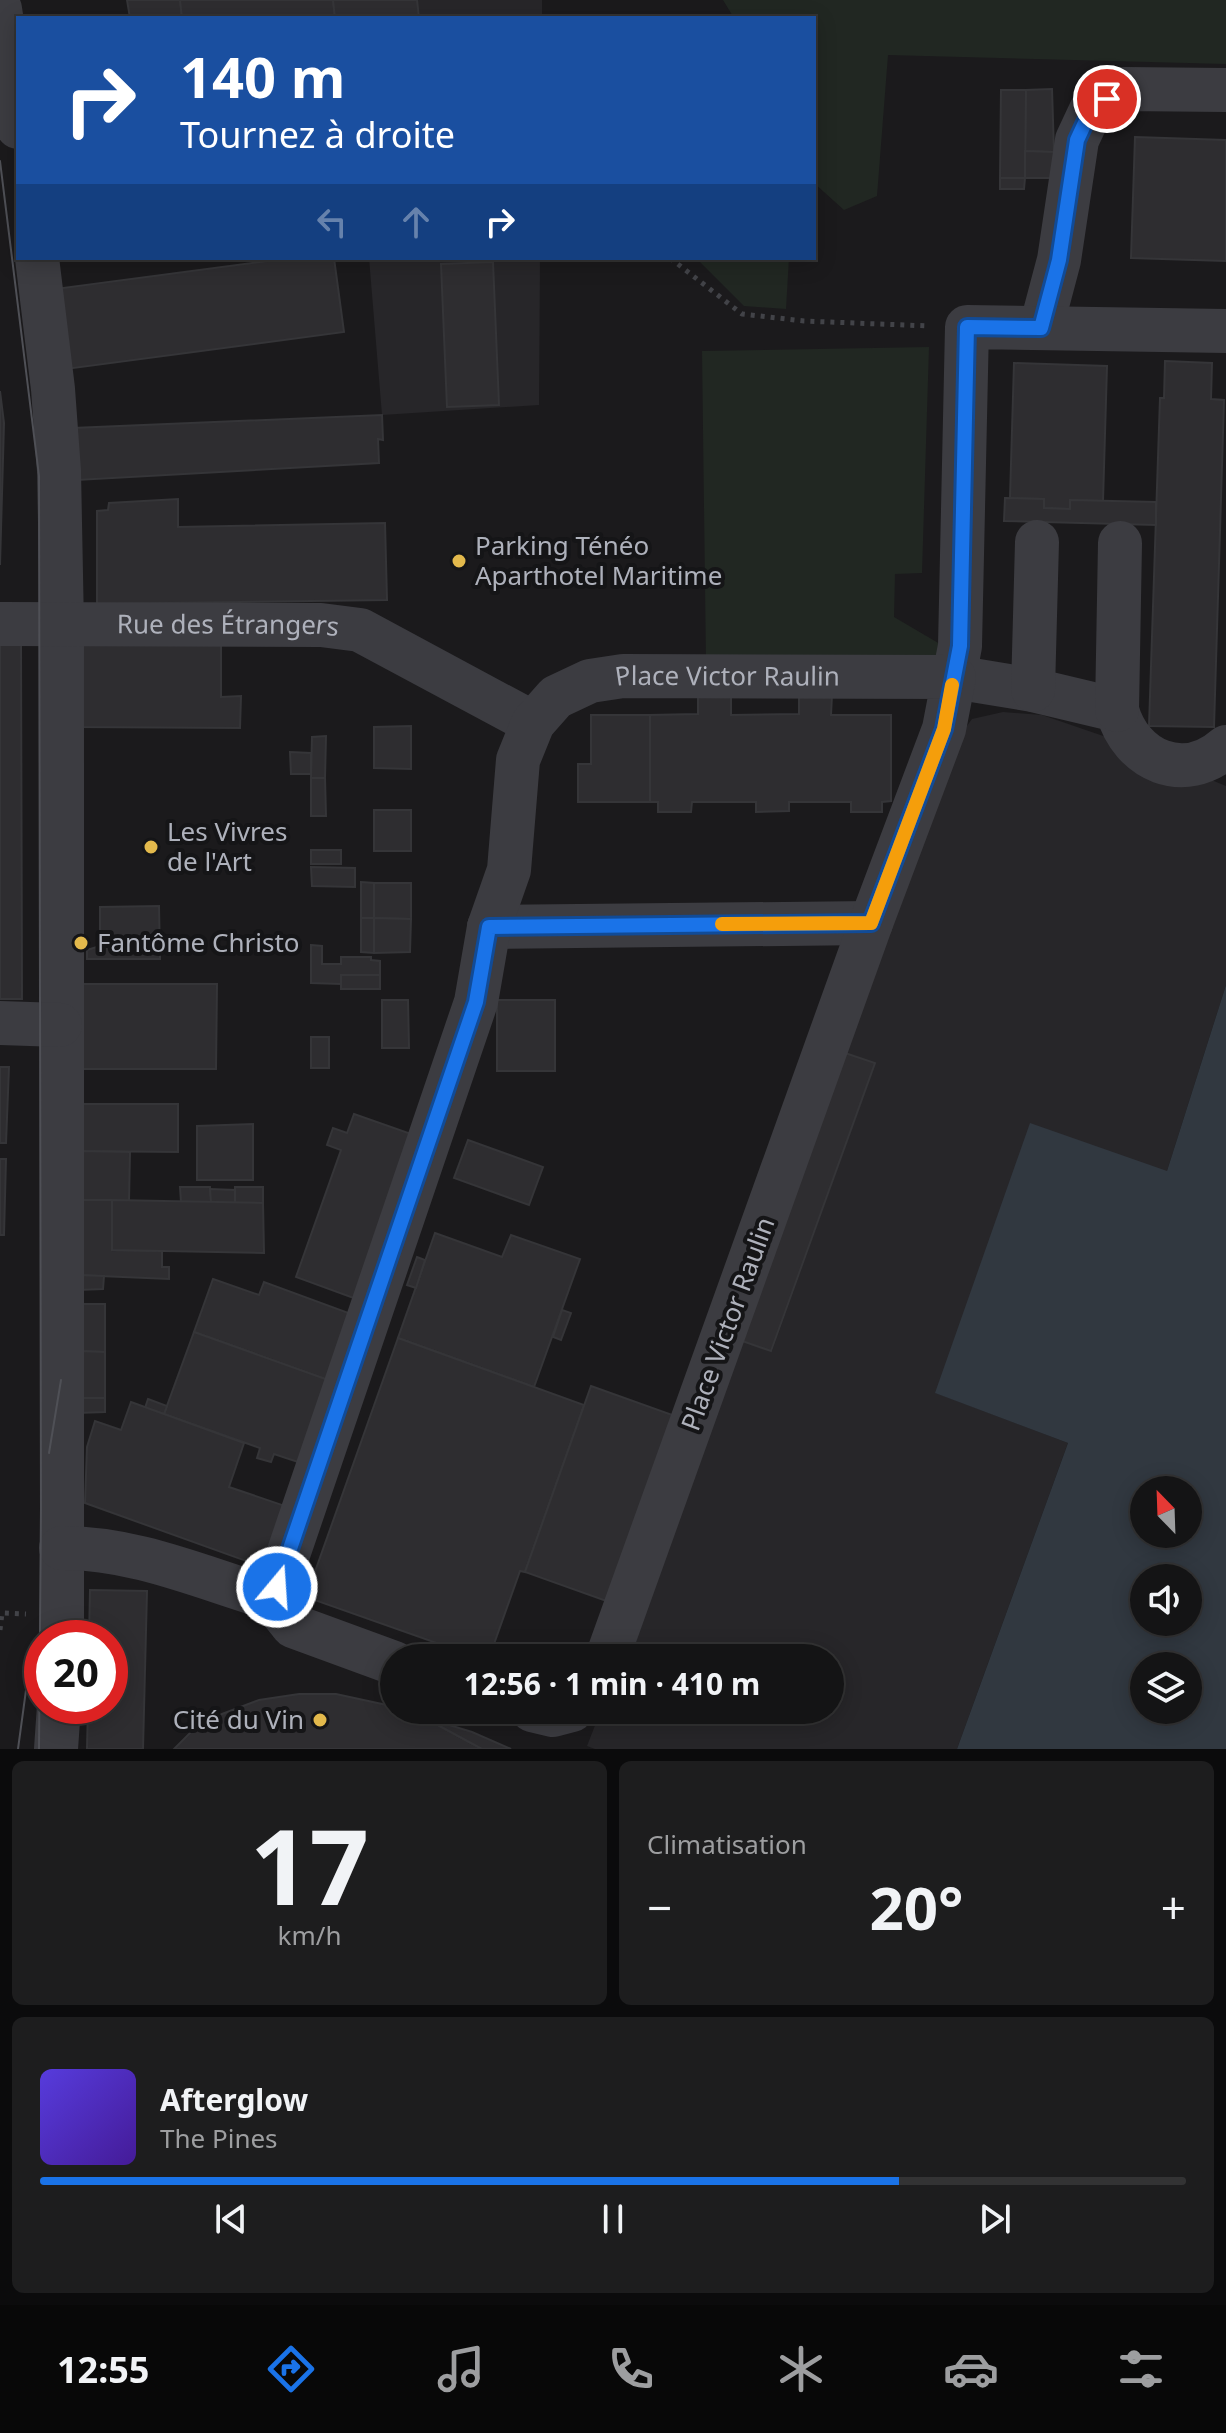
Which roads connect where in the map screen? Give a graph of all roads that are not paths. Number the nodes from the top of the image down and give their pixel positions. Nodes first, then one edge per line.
1 (0, 9) edge
2 (1226, 90) edge
3 (16, 114) edge
4 (37, 260) edge
5 (1041, 328) junction
6 (1226, 331) edge
7 (1037, 542) dead end
8 (1120, 543) dead end
9 (0, 624) edge
10 (62, 626) junction
11 (954, 677) junction
12 (1033, 690) junction
13 (1117, 710) junction
14 (533, 723) junction
15 (1226, 747) edge
16 (871, 923) junction
17 (489, 927) junction
18 (0, 1023) edge
19 (60, 1025) junction
20 (61, 1548) junction
21 (277, 1600) junction
22 (62, 1620) edge
23 (612, 1644) edge
24 (380, 1658) edge
25 (58, 1724) edge
26 (56, 1749) edge

1 - 3 street
2 - 5 street
4 - 10 street
5 - 6 street
5 - 11 street
7 - 12 street
8 - 13 street
9 - 10 street, Rue des Étrangers
10 - 14 street, Rue des Étrangers
10 - 19 street
11 - 12 street
11 - 14 street, Place Victor Raulin
11 - 16 street, Place Victor Raulin
12 - 13 street
13 - 15 street
14 - 17 street, Place Victor Raulin
16 - 17 street
16 - 23 street, Place Victor Raulin
17 - 21 street, Place Victor Raulin
18 - 19 street
19 - 20 street
20 - 21 street
20 - 22 street
21 - 24 street
25 - 26 street

